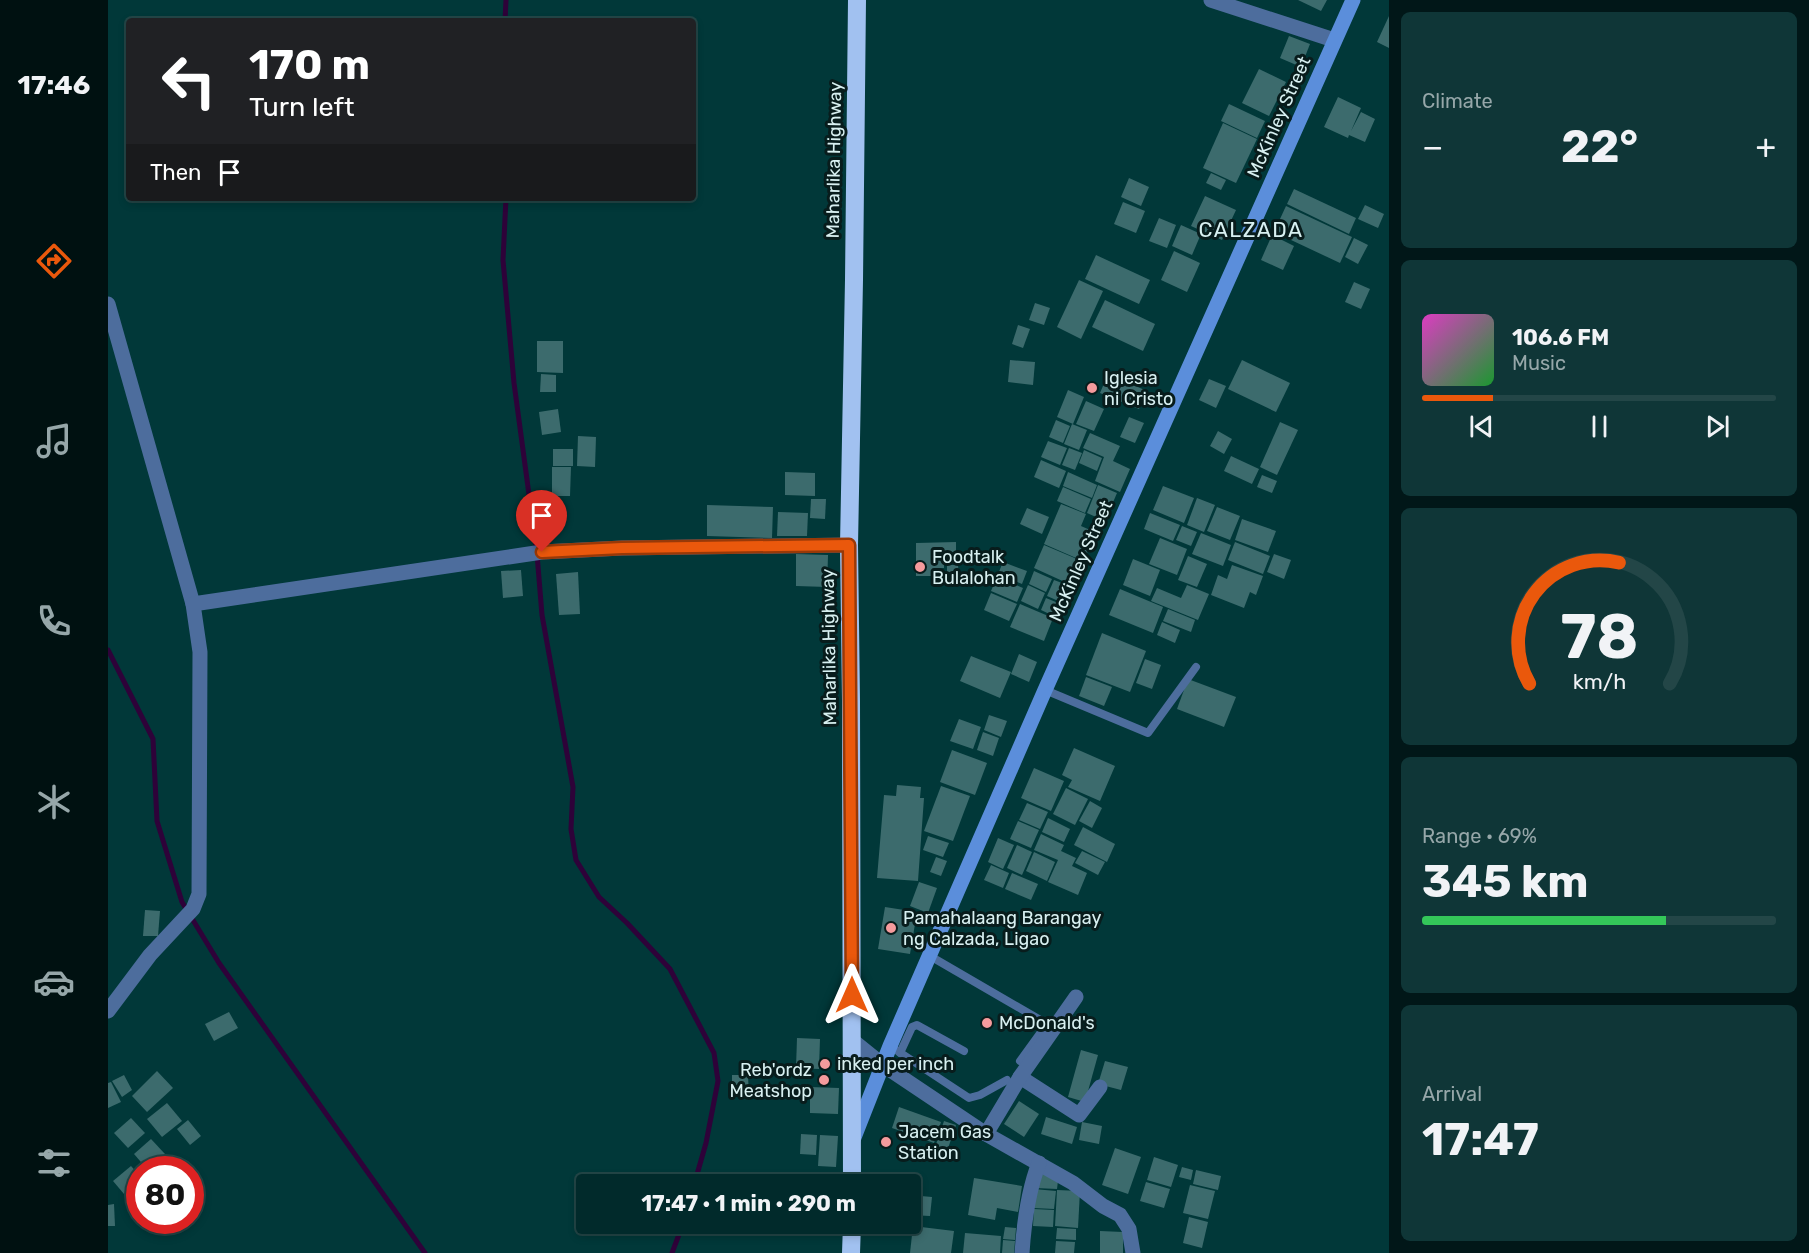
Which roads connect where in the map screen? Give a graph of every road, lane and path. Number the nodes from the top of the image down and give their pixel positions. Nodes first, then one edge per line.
1 (857, 0) edge
2 (1211, 0) edge
3 (1353, 0) edge
4 (1334, 40) junction
5 (108, 304) edge
6 (849, 545) junction
7 (193, 604) junction
8 (1196, 667) dead end
9 (1045, 690) junction
10 (930, 956) junction
11 (1076, 997) dead end
12 (108, 1011) edge
13 (852, 1041) junction
14 (895, 1049) junction
15 (964, 1051) dead end
16 (1020, 1061) dead end
17 (883, 1065) junction
18 (1013, 1078) junction
19 (1100, 1087) dead end
20 (986, 1134) junction
21 (853, 1142) junction
22 (1039, 1163) junction
23 (852, 1174) edge
24 (852, 1234) edge
25 (851, 1253) edge
26 (1022, 1253) edge
27 (1134, 1253) edge

1 - 6 highway, Maharlika Highway
2 - 4 street
3 - 4 main road, McKinley Street
4 - 9 main road, McKinley Street
5 - 7 street
6 - 7 street
6 - 13 highway, Maharlika Highway
7 - 12 street
8 - 9 lane
9 - 10 main road, McKinley Street
10 - 14 main road, McKinley Street
10 - 16 lane
11 - 18 street
13 - 17 street
13 - 21 highway, Maharlika Highway
14 - 15 lane
14 - 17 main road, McKinley Street
14 - 18 lane
17 - 20 street
17 - 21 main road, McKinley Street
18 - 19 street
18 - 20 street
20 - 22 street
21 - 23 highway, Maharlika Highway
22 - 26 street
22 - 27 street
24 - 25 highway

